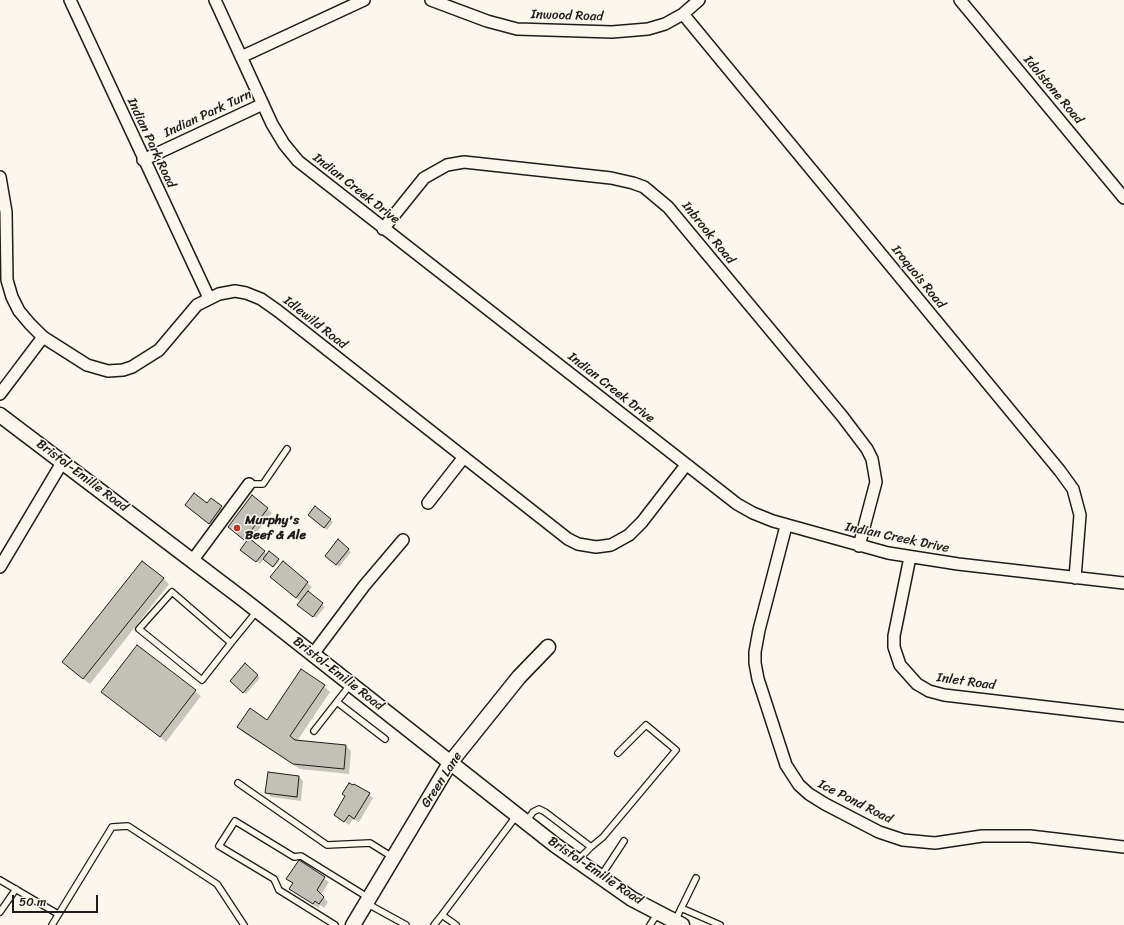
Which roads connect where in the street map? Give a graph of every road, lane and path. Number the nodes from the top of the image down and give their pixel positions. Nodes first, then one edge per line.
1 (70, 0) edge
2 (215, 0) edge
3 (364, 0) edge
4 (431, 0) edge
5 (699, 0) edge
6 (960, 0) edge
7 (683, 14) junction
8 (241, 57) junction
9 (263, 104) junction
10 (143, 160) junction
11 (0, 177) edge
12 (1124, 198) edge
13 (383, 229) junction
14 (209, 298) junction
15 (44, 337) junction
16 (0, 394) edge
17 (0, 415) edge
18 (287, 449) dead end
19 (464, 458) junction
20 (63, 462) junction
21 (686, 465) junction
22 (249, 484) joint
23 (428, 503) dead end
24 (786, 526) junction
25 (403, 540) dead end
26 (859, 546) junction
27 (910, 557) junction
28 (192, 561) junction
29 (0, 567) edge
30 (1075, 578) junction
31 (1124, 583) edge
32 (257, 611) junction
33 (231, 643) junction
34 (548, 647) dead end
35 (313, 654) junction
36 (351, 684) junction
37 (337, 702) junction
38 (1124, 716) edge
39 (314, 731) dead end
40 (385, 739) dead end
41 (618, 753) dead end
42 (450, 763) junction
43 (238, 783) dead end
44 (521, 818) junction
45 (624, 841) dead end
46 (591, 847) junction
47 (1124, 847) edge
48 (394, 858) junction
49 (577, 861) junction
50 (600, 878) junction
51 (696, 878) dead end
52 (0, 880) edge
53 (16, 889) junction
54 (367, 901) junction
55 (681, 908) junction
56 (0, 912) edge
57 (659, 913) junction
58 (58, 914) junction
59 (442, 915) junction
60 (678, 923) edge
61 (52, 925) edge
62 (244, 925) edge
63 (334, 925) edge
64 (353, 925) edge
65 (406, 925) edge
66 (434, 925) edge
67 (456, 925) edge
68 (650, 925) edge
69 (720, 925) edge

1 - 10 street, Indian Park Road
2 - 8 street, Indian Creek Drive
3 - 8 street
4 - 7 street, Inwood Road
5 - 7 street, Inwood Road
6 - 12 street, Idolstone Road
7 - 30 street, Iroquois Road
8 - 9 street, Indian Creek Drive
9 - 10 street, Indian Park Turn
9 - 13 street, Indian Creek Drive
10 - 14 street, Indian Park Road
11 - 15 street, Idlewild Road
13 - 21 street, Indian Creek Drive
13 - 26 street, Inbrook Road
14 - 15 street, Idlewild Road
14 - 19 street, Idlewild Road
15 - 16 street
17 - 20 street, Bristol-Emilie Road
18 - 22 lane
19 - 21 street, Idlewild Road
19 - 23 street
20 - 28 street, Bristol-Emilie Road
20 - 29 street
21 - 24 street, Indian Creek Drive
22 - 28 street
24 - 26 street, Indian Creek Drive
24 - 47 street, Ice Pond Road
25 - 35 street
26 - 27 street, Indian Creek Drive
27 - 30 street, Indian Creek Drive
27 - 38 street, Inlet Road
28 - 32 street, Bristol-Emilie Road
30 - 31 street, Indian Creek Drive
32 - 33 lane
32 - 35 street, Bristol-Emilie Road
33 - 33 lane
34 - 42 street, Green Lane
35 - 36 street, Bristol-Emilie Road
36 - 37 lane
36 - 42 street, Bristol-Emilie Road
37 - 39 lane
37 - 40 lane
41 - 46 lane
42 - 44 street, Bristol-Emilie Road
42 - 48 street, Green Lane
43 - 48 lane
44 - 46 lane
44 - 49 street, Bristol-Emilie Road
44 - 59 lane
45 - 50 lane
46 - 49 lane
48 - 54 street, Green Lane
49 - 50 street, Bristol-Emilie Road
50 - 57 street, Bristol-Emilie Road
51 - 55 lane
52 - 53 lane
53 - 56 lane
53 - 58 lane
54 - 63 lane
54 - 64 street, Green Lane
54 - 65 lane
55 - 60 lane
55 - 69 lane
57 - 60 street, Bristol-Emilie Road
57 - 68 lane
58 - 61 lane
58 - 62 lane
59 - 66 lane
59 - 67 lane

